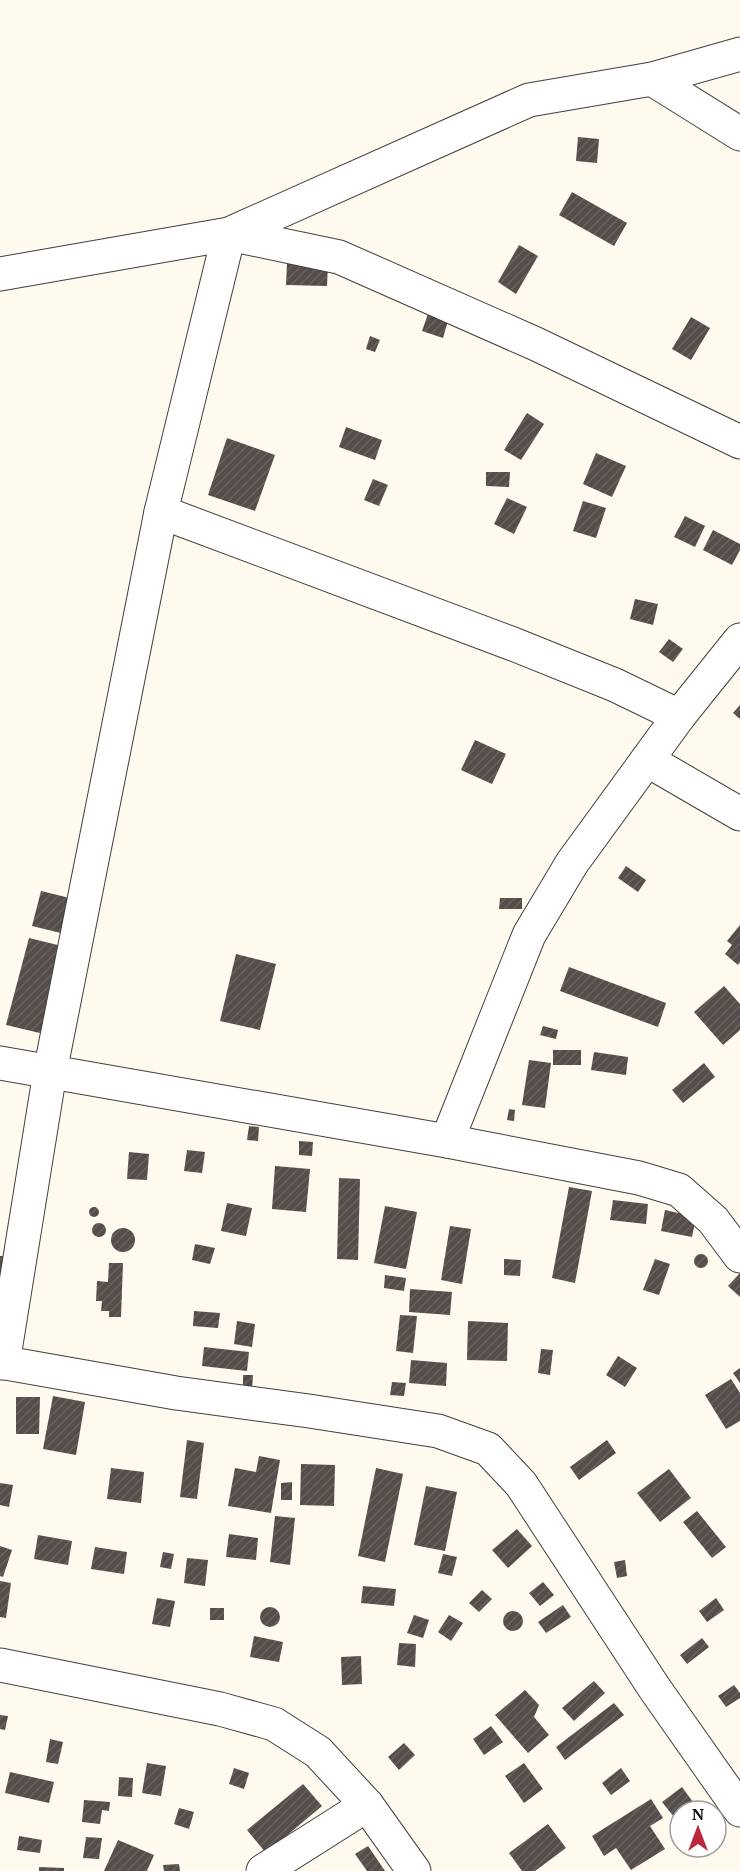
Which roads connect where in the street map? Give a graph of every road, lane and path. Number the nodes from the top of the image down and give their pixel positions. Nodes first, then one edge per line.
1 (740, 54) edge
2 (652, 79) junction
3 (740, 134) edge
4 (229, 234) junction
5 (0, 274) edge
6 (740, 442) edge
7 (161, 512) junction
8 (740, 640) edge
9 (679, 716) junction
10 (647, 760) junction
11 (740, 814) edge
12 (0, 1063) edge
13 (50, 1072) junction
14 (447, 1141) junction
15 (740, 1256) edge
16 (1, 1362) edge
17 (0, 1665) edge
18 (367, 1804) junction
19 (740, 1810) edge
20 (263, 1871) edge
21 (414, 1871) edge

1 - 2 street
2 - 3 street
2 - 4 street
4 - 5 street
4 - 6 street
4 - 7 street
7 - 9 street
7 - 13 street
8 - 9 street
9 - 10 street
10 - 11 street
10 - 14 street
12 - 13 street
13 - 14 street
13 - 16 street
14 - 15 street
16 - 19 street
17 - 18 street
18 - 20 street
18 - 21 street

